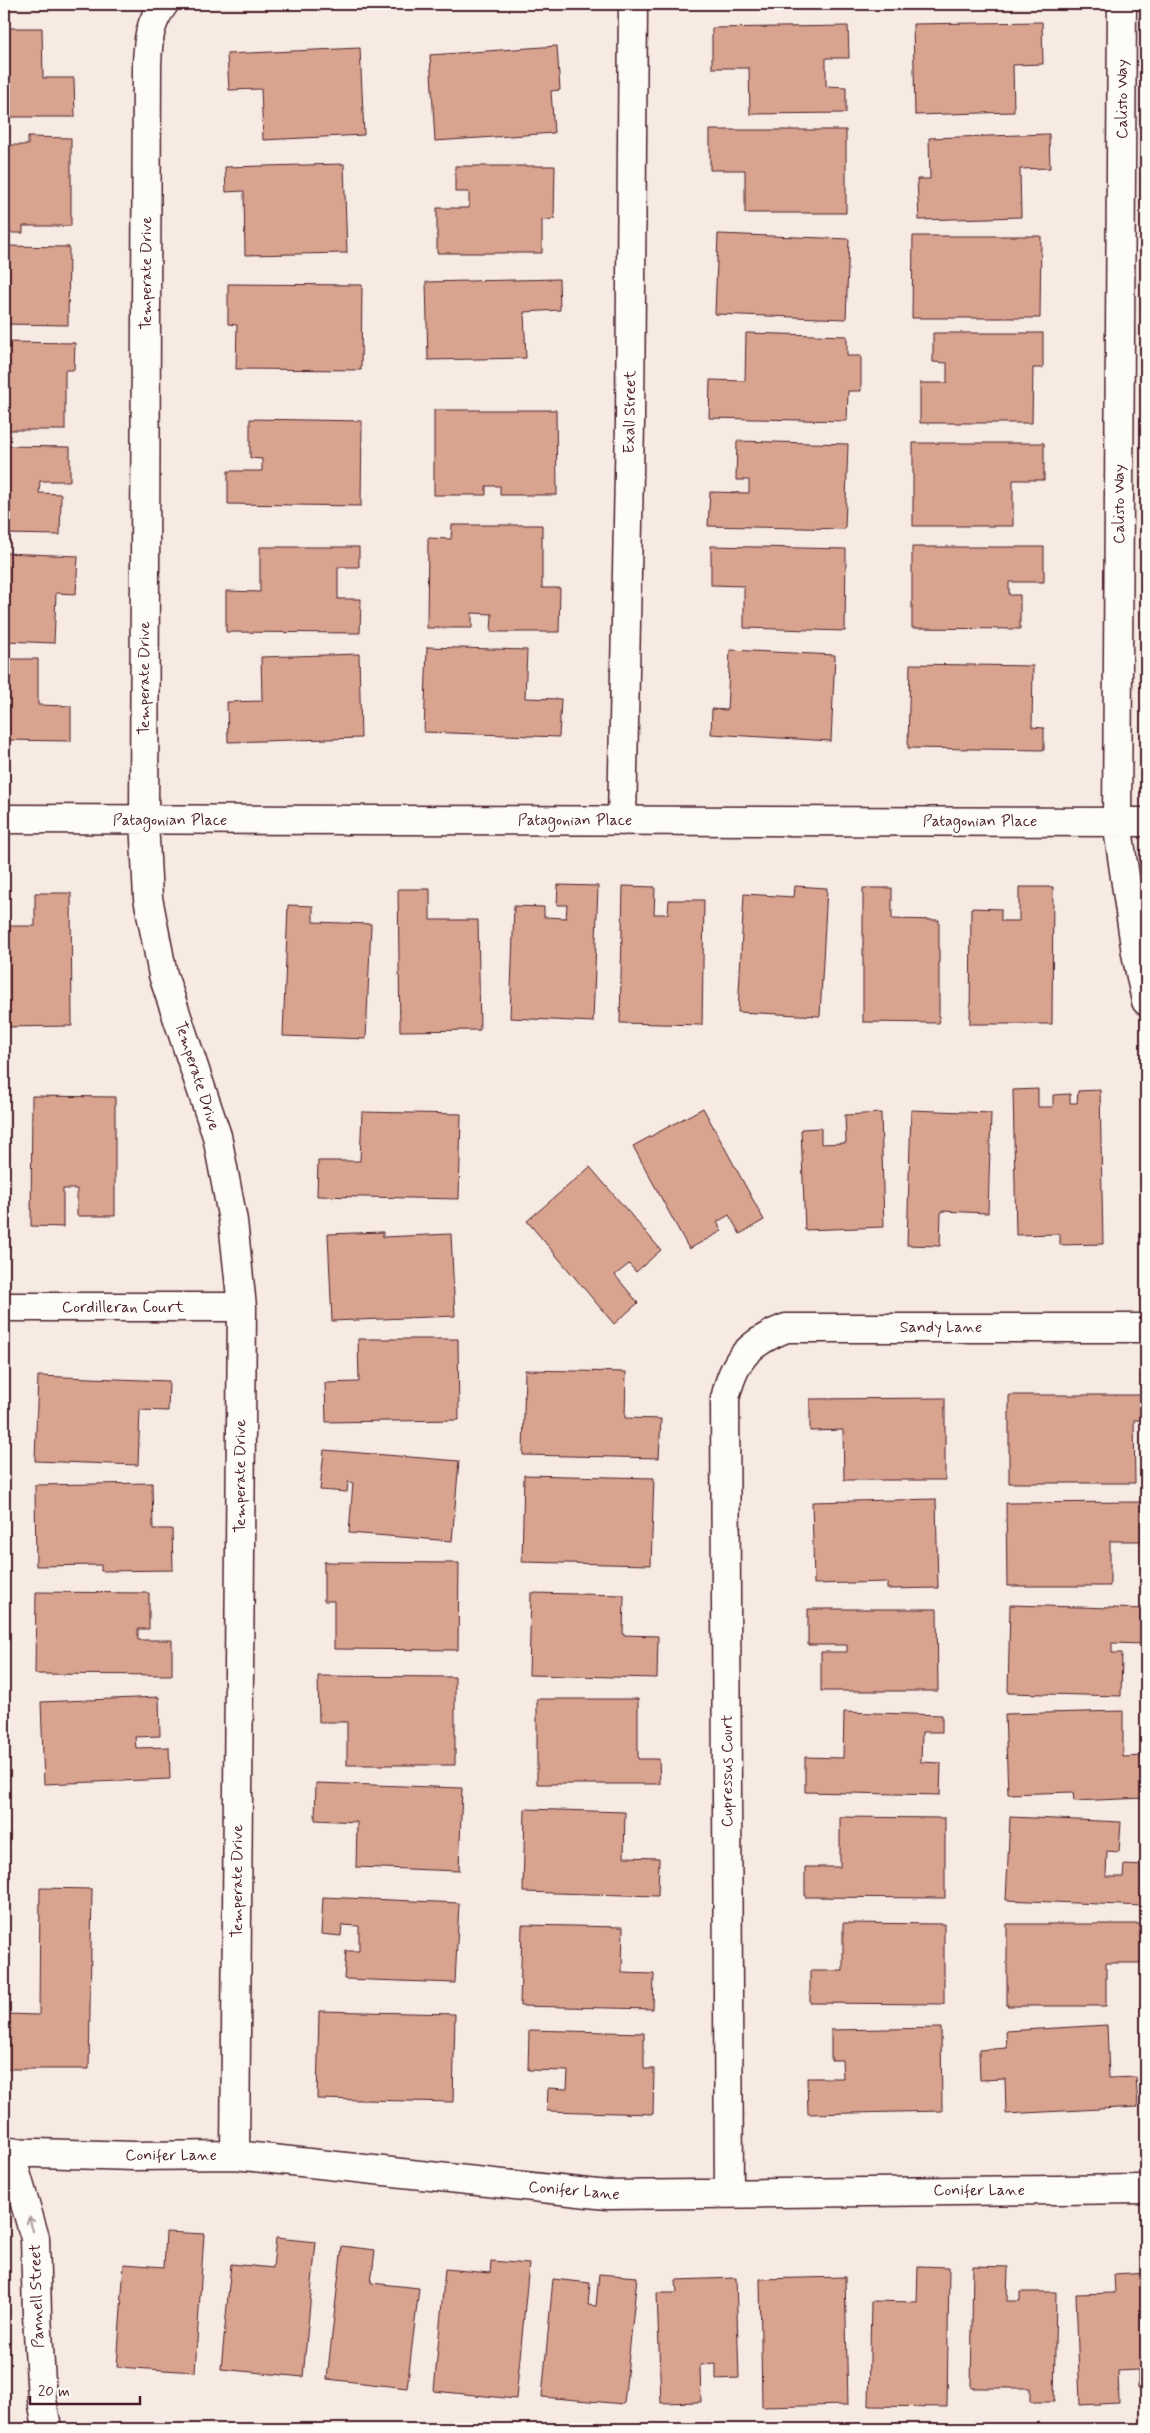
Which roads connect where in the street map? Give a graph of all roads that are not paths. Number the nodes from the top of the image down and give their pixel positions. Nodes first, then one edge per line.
1 (164, 4) edge
2 (633, 4) edge
3 (1122, 4) edge
4 (4, 819) edge
5 (144, 820) junction
6 (622, 821) junction
7 (1117, 822) junction
8 (1146, 822) edge
9 (1146, 1001) edge
10 (4, 1307) edge
11 (242, 1307) junction
12 (1146, 1328) edge
13 (744, 1353) joint
14 (235, 2155) junction
15 (6, 2157) edge
16 (1146, 2189) edge
17 (729, 2192) junction
18 (47, 2429) edge

1 - 5 street, Temperate Drive
2 - 6 street, Exall Street
3 - 7 street, Calisto Way
4 - 5 street, Patagonian Place
5 - 6 street, Patagonian Place
5 - 11 street, Temperate Drive
6 - 7 street, Patagonian Place
7 - 8 street, Patagonian Place
7 - 9 street, Calisto Way
10 - 11 street, Cordilleran Court
11 - 14 street, Temperate Drive
12 - 13 street, Sandy Lane
13 - 17 street, Cupressus Court
14 - 15 street, Conifer Lane
14 - 17 street, Conifer Lane
18 -> 15 street, Pannell Street
16 - 17 street, Conifer Lane

